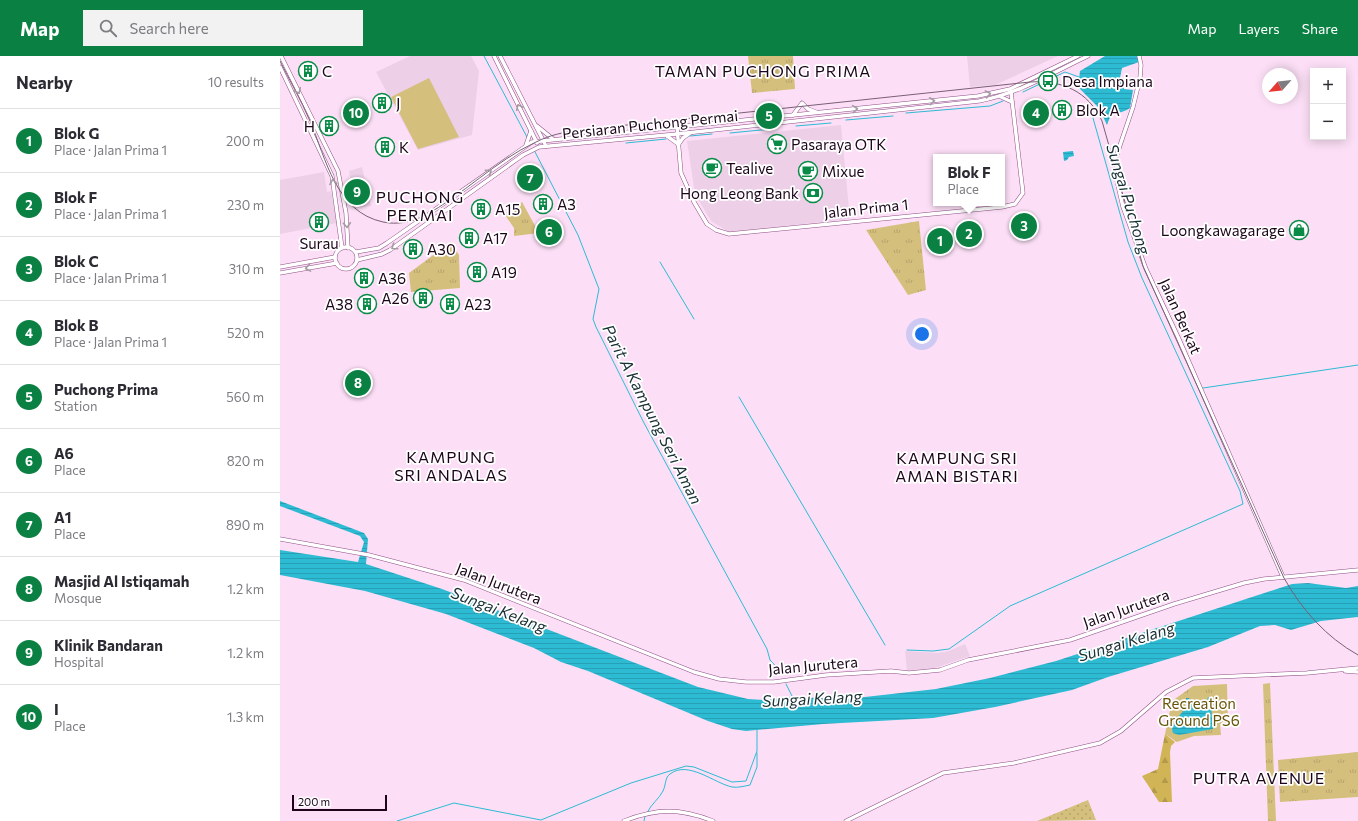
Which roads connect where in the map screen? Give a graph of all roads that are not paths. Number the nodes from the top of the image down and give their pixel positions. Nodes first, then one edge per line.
1 (281, 56) edge
2 (494, 56) edge
3 (500, 56) edge
4 (1078, 56) edge
5 (1088, 56) edge
6 (1139, 56) edge
7 (280, 67) edge
8 (1020, 90) junction
9 (1010, 91) junction
10 (1001, 97) junction
11 (1012, 102) junction
12 (898, 105) junction
13 (899, 110) junction
14 (816, 113) junction
15 (793, 115) junction
16 (535, 124) junction
17 (676, 127) junction
18 (531, 130) junction
19 (691, 133) junction
20 (677, 134) junction
21 (666, 135) junction
22 (553, 139) junction
23 (543, 141) junction
24 (534, 142) junction
25 (526, 145) junction
26 (678, 145) junction
27 (546, 146) junction
28 (537, 148) junction
29 (342, 248) junction
30 (348, 248) junction
31 (356, 252) junction
32 (336, 257) junction
33 (357, 260) junction
34 (337, 263) junction
35 (280, 267) edge
36 (280, 273) edge
37 (280, 539) edge
38 (1358, 570) edge
39 (1283, 577) junction
40 (1358, 668) edge
41 (1336, 671) junction
42 (1358, 672) edge
43 (624, 821) edge
44 (713, 821) edge
45 (846, 821) edge

1 -> 30 street
18 -> 2 street
3 - 16 street
4 - 9 street, Persiaran Puchong Permai
5 - 8 street, Persiaran Puchong Permai
6 - 39 street, Jalan Berkat
29 -> 7 street
8 - 9 street, Persiaran Puchong Permai
8 - 11 street
9 - 10 street, Persiaran Puchong Permai
9 - 11 street, Jalan Prima 1
12 -> 9 street, Persiaran Puchong Permai
10 - 11 street
10 - 13 street, Persiaran Puchong Permai
11 - 26 street, Jalan Prima 1
12 - 13 street
14 -> 12 street, Persiaran Puchong Permai
13 - 19 street, Persiaran Puchong Permai
14 - 15 street, Persiaran Puchong Permai
14 - 15 street
15 - 17 street, Persiaran Puchong Permai
16 - 22 street
16 - 23 street
17 - 20 street, Jalan Prima 1
17 - 22 street, Persiaran Puchong Permai
18 - 24 street
18 - 25 street
19 - 20 street, Persiaran Puchong Permai
19 - 26 street
20 - 21 street, Persiaran Puchong Permai
20 - 26 street, Jalan Prima 1
21 - 26 street
21 - 27 street, Persiaran Puchong Permai
22 - 23 street, Persiaran Puchong Permai
23 - 24 street, Persiaran Puchong Permai
23 - 27 street
24 - 25 street, Persiaran Puchong Permai
24 - 28 street
31 -> 25 street, Persiaran Puchong Permai
27 - 28 street, Persiaran Puchong Permai
28 -> 33 street, Persiaran Puchong Permai
29 - 30 street
29 - 32 street
30 - 31 street
31 - 33 street
32 - 34 street
32 - 35 street
33 - 34 street
34 -> 36 street
37 - 39 street, Jalan Jurutera
38 - 39 street, Jalan Jurutera
40 - 41 street
41 - 42 street
41 - 45 street
43 - 44 street

